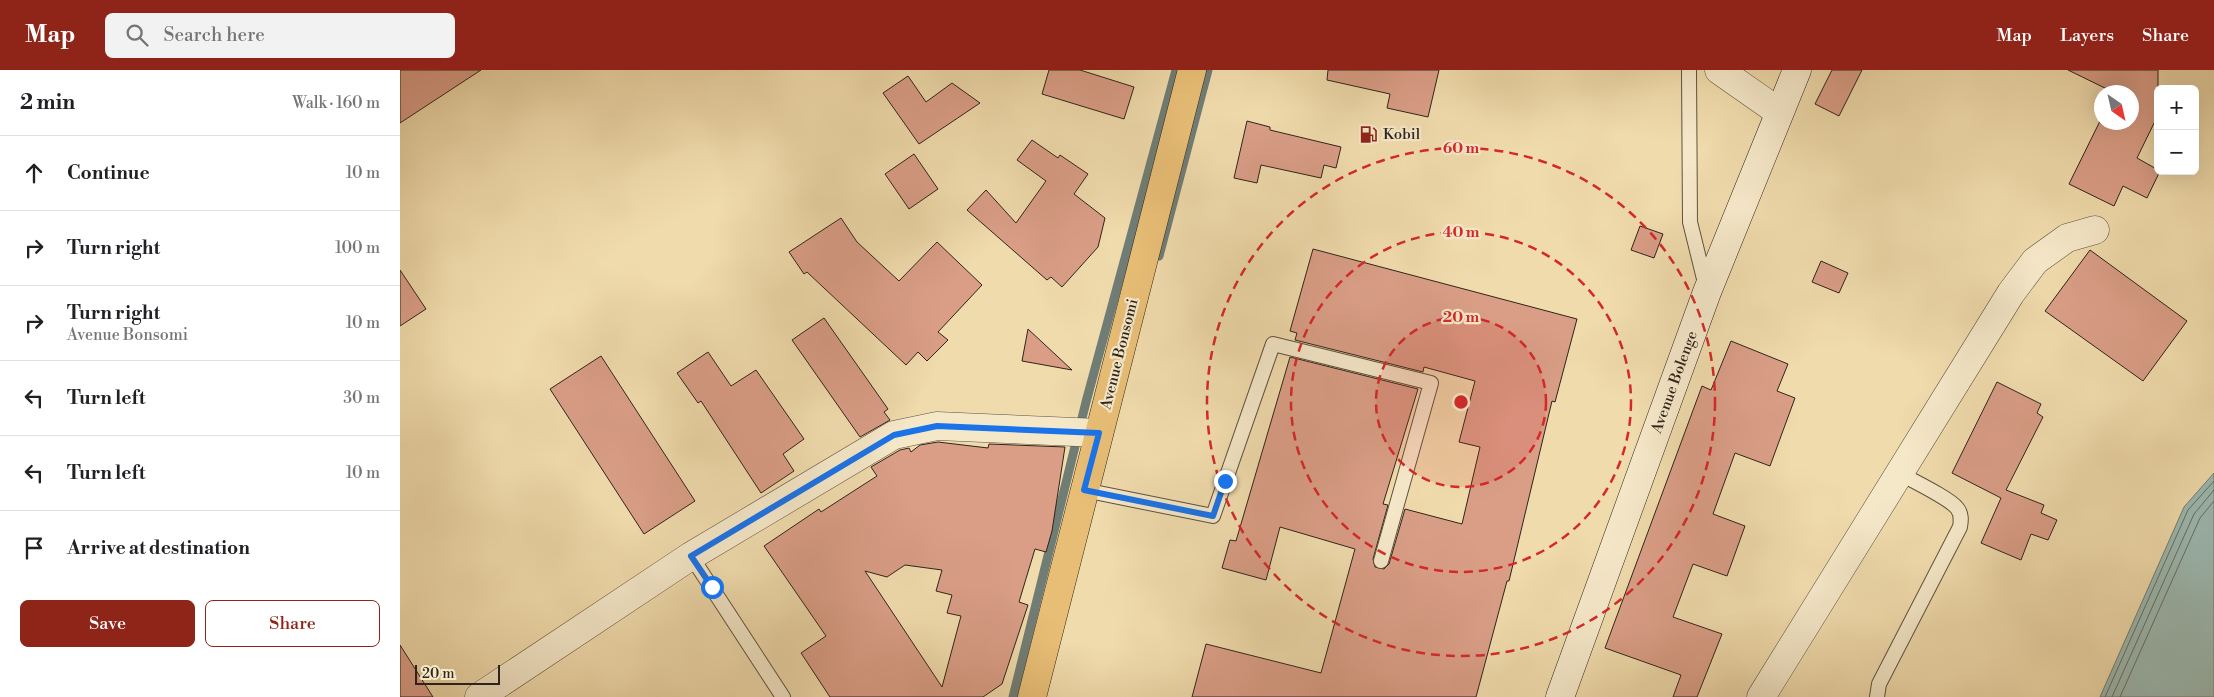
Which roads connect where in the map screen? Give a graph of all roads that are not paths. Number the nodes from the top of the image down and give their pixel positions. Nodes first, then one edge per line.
1 (1192, 70) edge
2 (1689, 70) edge
3 (1719, 70) edge
4 (1796, 70) edge
5 (1779, 112) junction
6 (2095, 230) dead end
7 (1707, 292) junction
8 (1099, 433) junction
9 (1900, 473) junction
10 (1084, 490) junction
11 (691, 556) junction
12 (1381, 561) dead end
13 (479, 697) edge
14 (783, 697) edge
15 (1032, 697) edge
16 (1560, 697) edge
17 (1761, 697) edge
18 (1877, 697) edge

1 - 8 main road, Avenue Bonsomi
2 - 7 lane
3 - 5 street
4 - 5 street, Avenue Bolenge
5 - 7 street, Avenue Bolenge
6 - 9 street
7 - 16 street, Avenue Bolenge
8 - 10 main road, Avenue Bonsomi
8 - 11 street
9 - 17 street
9 - 18 lane
10 - 12 lane
10 - 15 main road, Avenue Bonsomi
11 - 13 street
11 - 14 lane

